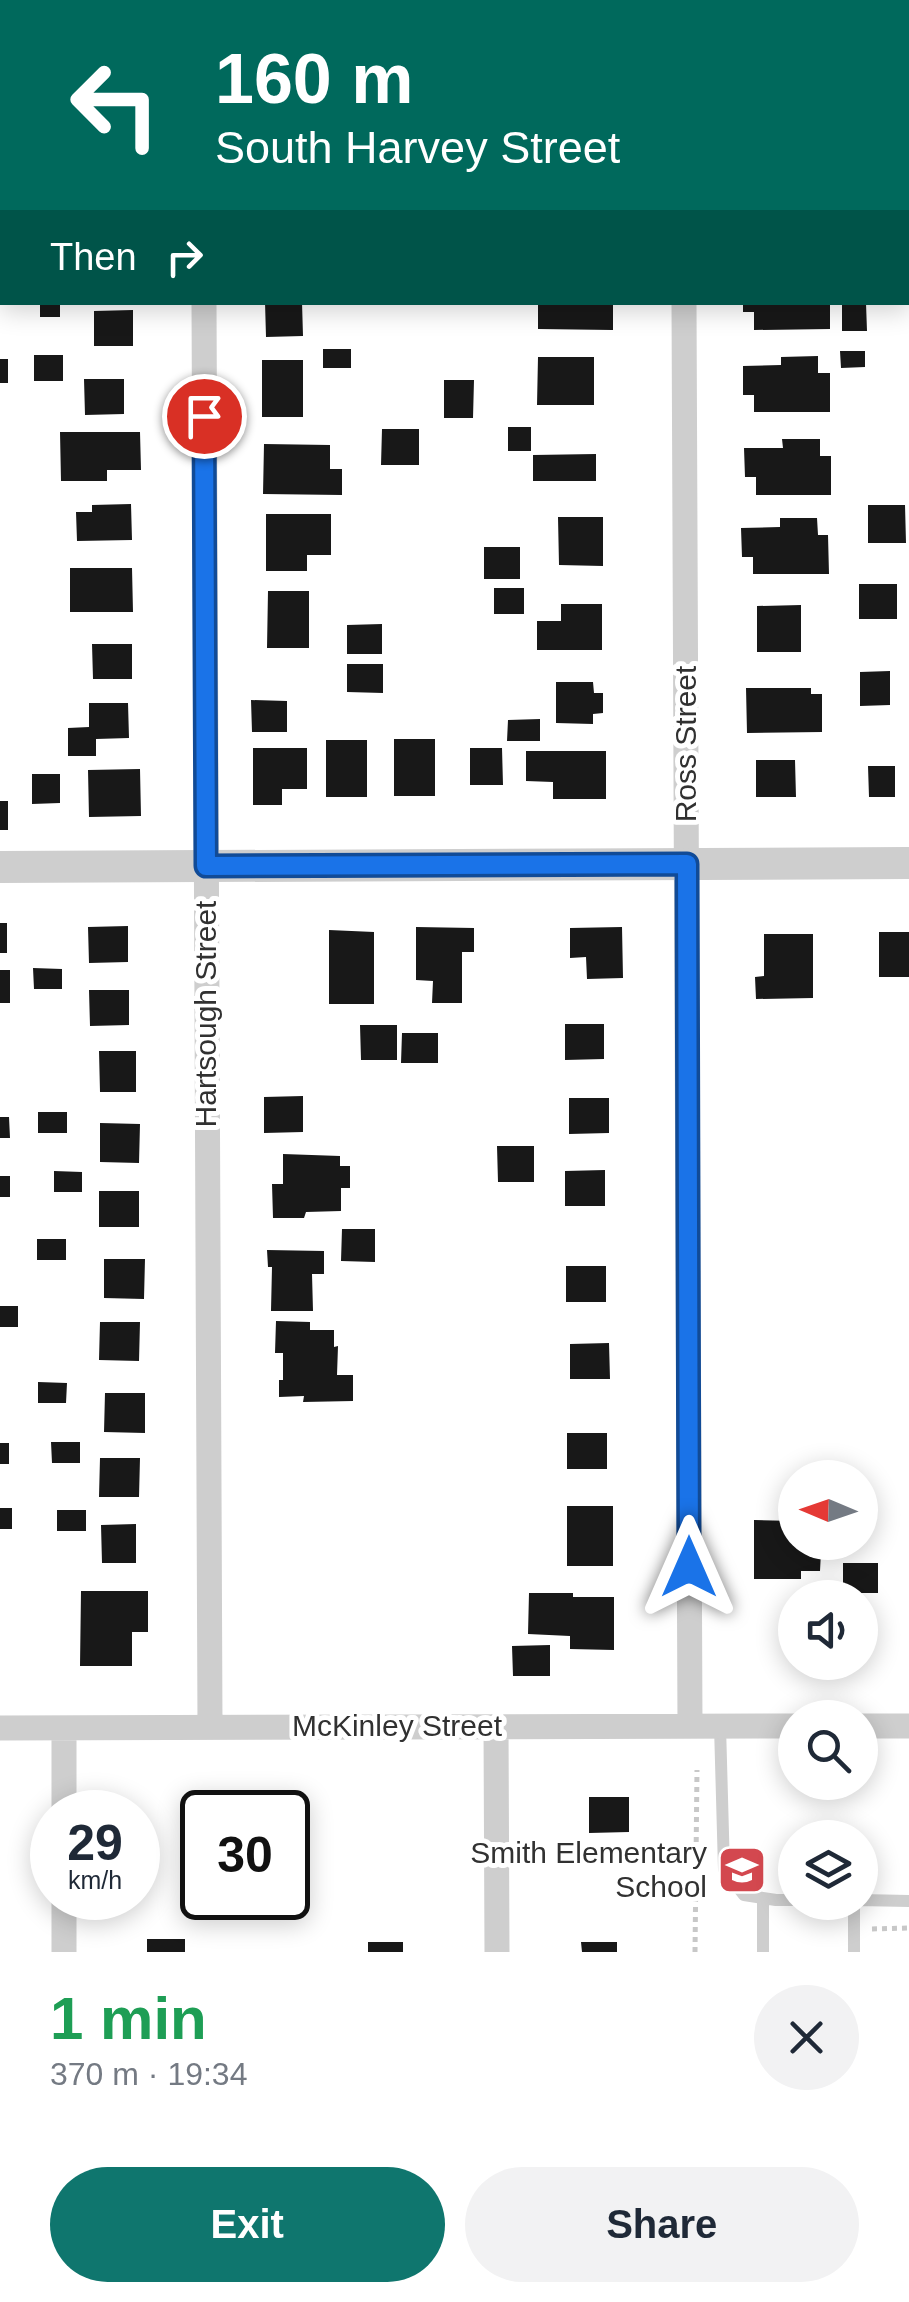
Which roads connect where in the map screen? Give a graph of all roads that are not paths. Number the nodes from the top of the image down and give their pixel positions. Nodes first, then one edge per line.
1 (204, 305) edge
2 (684, 305) edge
3 (909, 862) edge
4 (687, 864) junction
5 (206, 866) junction
6 (0, 867) edge
7 (210, 1726) junction
8 (496, 1726) junction
9 (690, 1726) junction
10 (720, 1726) junction
11 (778, 1726) edge
12 (878, 1726) edge
13 (909, 1726) edge
14 (0, 1728) edge
15 (64, 1728) junction
16 (64, 1790) edge
17 (763, 1898) junction
18 (778, 1899) edge
19 (909, 1900) edge
20 (878, 1901) edge
21 (64, 1920) edge
22 (855, 1920) edge
23 (64, 1952) edge
24 (497, 1952) edge
25 (763, 1952) edge
26 (854, 1952) edge

1 - 5 street, Hartsough Street
2 - 4 street, Ross Street
3 - 4 street
4 - 5 street
4 - 9 street, Ross Street
5 - 6 street
5 - 7 street, Hartsough Street
7 - 8 street, McKinley Street
7 - 15 street, McKinley Street
8 - 9 street, McKinley Street
8 - 24 street
9 - 10 street, McKinley Street
10 - 11 street, McKinley Street
10 - 17 lane
12 - 13 street
14 - 15 street, McKinley Street
15 - 16 street
17 - 18 lane
17 - 25 lane
19 - 20 lane
21 - 23 street
22 - 26 lane

